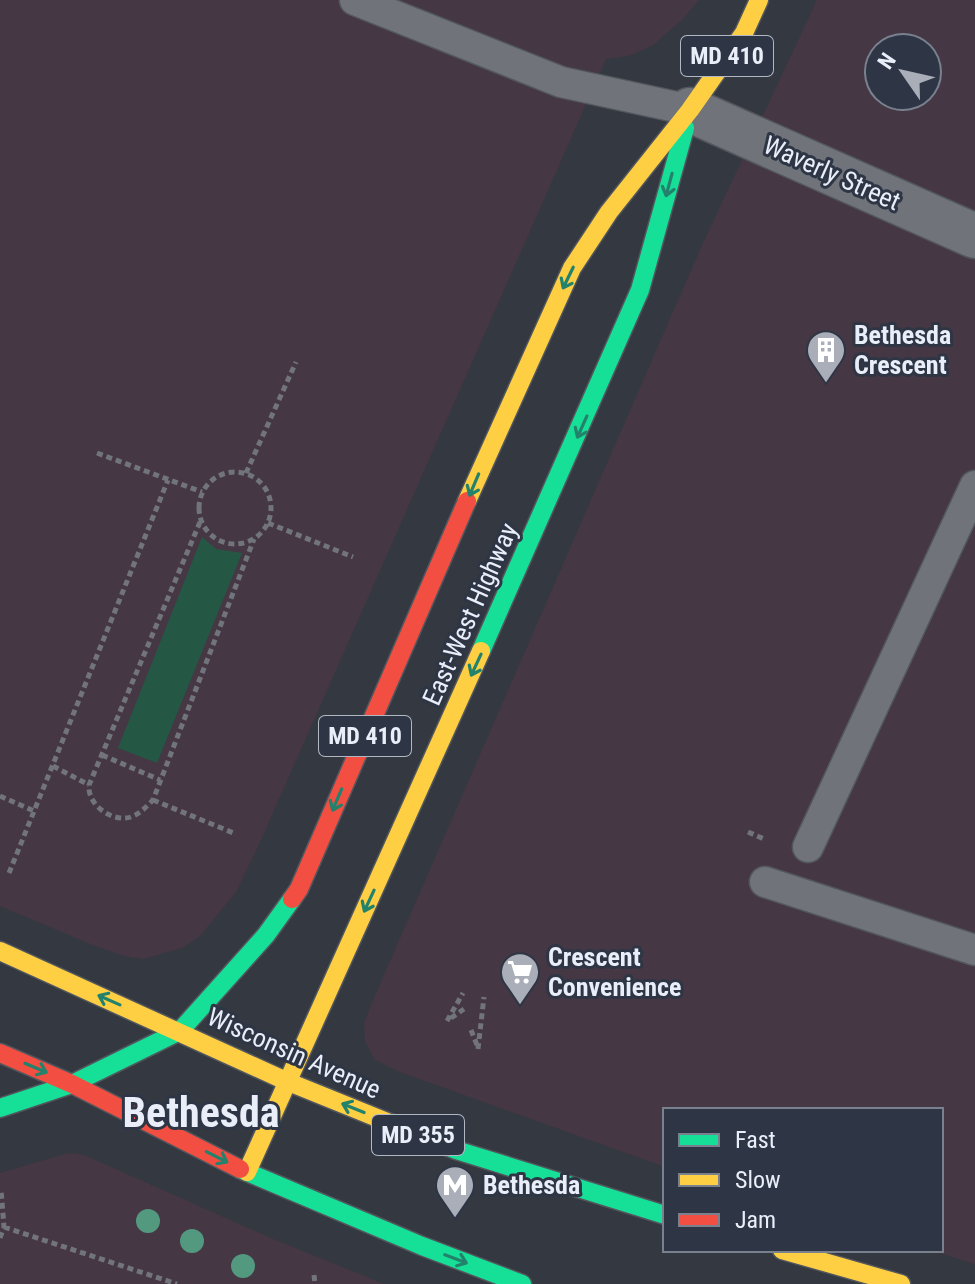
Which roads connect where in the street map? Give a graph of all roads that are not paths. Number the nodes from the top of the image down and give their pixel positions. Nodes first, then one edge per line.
1 (355, 0) edge
2 (759, 0) edge
3 (690, 110) junction
4 (975, 236) edge
5 (975, 486) edge
6 (967, 523) edge
7 (808, 847) dead end
8 (765, 882) dead end
9 (975, 950) edge
10 (0, 951) edge
11 (180, 1031) junction
12 (0, 1053) edge
13 (286, 1081) junction
14 (72, 1084) junction
15 (0, 1108) edge
16 (247, 1172) junction
17 (663, 1214) edge
18 (789, 1252) edge
19 (522, 1284) edge
20 (901, 1284) edge

1 - 3 lane
2 - 3 main road, East-West Highway / MD 410
3 - 4 street, Waverly Street
3 -> 11 main road, East-West Highway / MD 410
3 -> 13 main road, East-West Highway
5 - 6 lane
6 - 7 lane
8 - 9 lane
11 -> 10 main road, Wisconsin Avenue / MD 355
11 - 13 main road, Wisconsin Avenue / MD 355
11 - 14 main road
12 -> 14 main road
13 - 16 main road, East-West Highway
17 -> 13 main road, Wisconsin Avenue / MD 355
14 - 15 main road
14 -> 16 main road
16 -> 19 main road
18 - 20 main road

